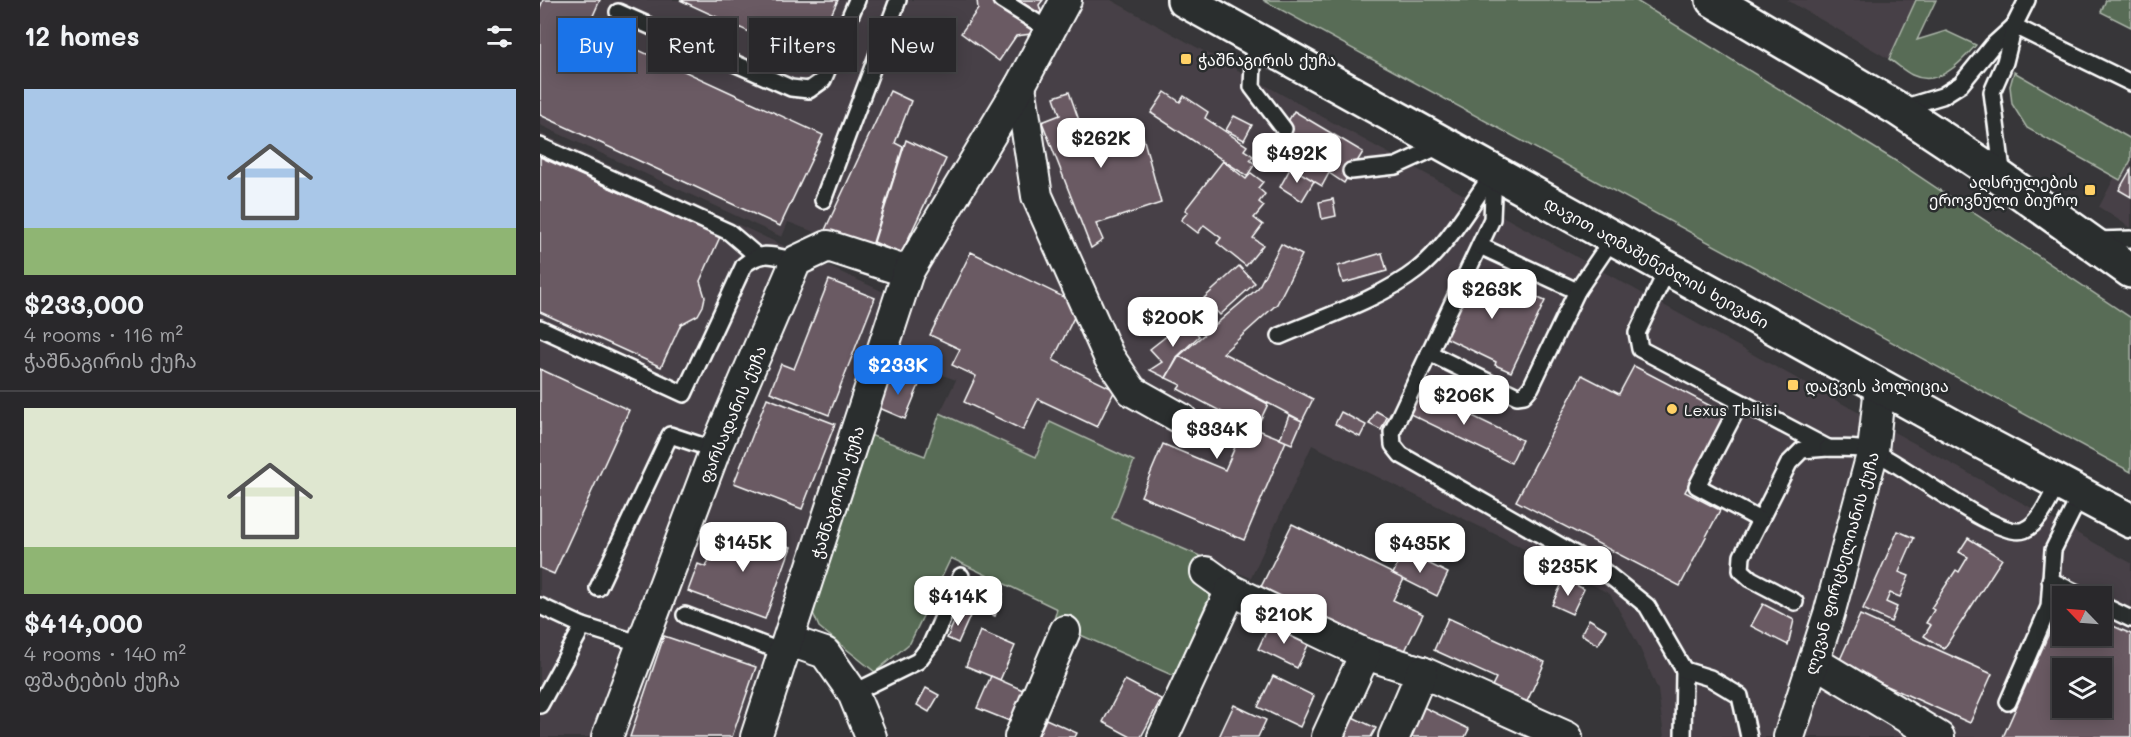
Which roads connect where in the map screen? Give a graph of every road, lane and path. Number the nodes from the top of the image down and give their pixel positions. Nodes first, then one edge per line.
1 (857, 0) edge
2 (898, 0) edge
3 (1001, 0) edge
4 (1066, 0) edge
5 (1184, 0) edge
6 (1713, 0) edge
7 (2027, 0) edge
8 (618, 12) dead end
9 (2014, 26) junction
10 (1049, 30) junction
11 (1254, 39) junction
12 (2131, 83) edge
13 (1020, 86) junction
14 (1898, 109) junction
15 (1284, 129) dead end
16 (1444, 144) junction
17 (540, 146) edge
18 (1351, 171) dead end
19 (1494, 172) junction
20 (2004, 180) junction
21 (823, 200) dead end
22 (1613, 238) junction
23 (2131, 239) edge
24 (2086, 240) junction
25 (1480, 246) junction
26 (756, 255) junction
27 (796, 261) junction
28 (1668, 268) junction
29 (2131, 271) edge
30 (908, 272) junction
31 (1577, 291) junction
32 (540, 328) edge
33 (1280, 336) dead end
34 (1429, 353) junction
35 (1880, 386) junction
36 (1740, 403) junction
37 (1182, 419) dead end
38 (1828, 448) junction
39 (715, 450) junction
40 (1873, 451) junction
41 (2070, 488) junction
42 (1760, 520) junction
43 (2131, 521) edge
44 (1206, 572) dead end
45 (961, 576) dead end
46 (2050, 580) junction
47 (2062, 586) edge
48 (598, 588) dead end
49 (1230, 590) junction
50 (1794, 603) dead end
51 (540, 606) edge
52 (2112, 610) edge
53 (685, 615) dead end
54 (2131, 619) edge
55 (583, 626) junction
56 (1065, 632) dead end
57 (642, 644) junction
58 (787, 647) junction
59 (1365, 654) junction
60 (1815, 662) junction
61 (1684, 670) junction
62 (1422, 672) junction
63 (853, 693) junction
64 (2008, 702) dead end
65 (540, 705) edge
66 (1528, 729) edge
67 (607, 737) edge
68 (756, 737) edge
69 (871, 737) edge
70 (1020, 737) edge
71 (1163, 737) edge
72 (1327, 737) edge
73 (1394, 737) edge
74 (1567, 737) edge
75 (1683, 737) edge
76 (1749, 737) edge
77 (1789, 737) edge
78 (1939, 737) edge

1 - 8 lane
2 - 21 lane
3 - 10 lane
4 - 10 street, ჭაშნაგირის ქუჩა
5 - 11 highway, დავით აღმაშენებლის ხეივანი
6 - 14 highway
7 - 9 lane
9 - 12 lane
9 - 14 lane
9 - 20 lane
10 - 13 street, ჭაშნაგირის ქუჩა
11 - 15 lane
11 - 16 highway, დავით აღმაშენებლის ხეივანი
13 - 30 street, ჭაშნაგირის ქუჩა
13 - 37 street
14 - 20 highway
16 - 18 lane
16 - 19 highway, დავით აღმაშენებლის ხეივანი
17 - 26 lane
19 - 22 highway, დავით აღმაშენებლის ხეივანი
19 - 25 lane
19 - 33 lane
20 - 24 highway
22 - 28 highway, დავით აღმაშენებლის ხეივანი
22 - 31 lane
23 - 24 lane
24 - 29 highway
25 - 31 lane
25 - 34 lane
26 - 27 lane
26 - 32 lane
27 - 30 street
27 - 39 street, ფარსადანის ქუჩა
28 - 35 highway, დავით აღმაშენებლის ხეივანი
28 - 36 lane
30 - 58 street, ჭაშნაგირის ქუჩა
31 - 34 lane
34 - 61 lane
35 - 40 street, ლევან ფირცხელიანის ქუჩა
35 - 41 highway, დავით აღმაშენებლის ხეივანი
36 - 38 lane
36 - 42 lane
38 - 40 lane
38 - 42 lane
39 - 48 lane
39 - 57 street, ფარსადანის ქუჩა
40 - 41 lane
40 - 60 street, ლევან ფირცხელიანის ქუჩა
41 - 43 highway, დავით აღმაშენებლის ხეივანი
41 - 46 lane
42 - 50 lane
44 - 49 street
45 - 63 lane
46 - 47 lane
46 - 64 lane
49 - 59 street
49 - 71 street
51 - 55 lane
52 - 54 lane
53 - 58 lane
55 - 57 lane
55 - 65 lane
56 - 70 street
57 - 67 street, ფარსადანის ქუჩა
58 - 63 street
58 - 68 street, ჭაშნაგირის ქუჩა
59 - 62 street
59 - 72 street
60 - 77 street, ლევან ფირცხელიანის ქუჩა
60 - 78 street
61 - 75 lane
61 - 76 lane
62 - 66 street
62 - 73 street
63 - 69 street
66 - 74 street

